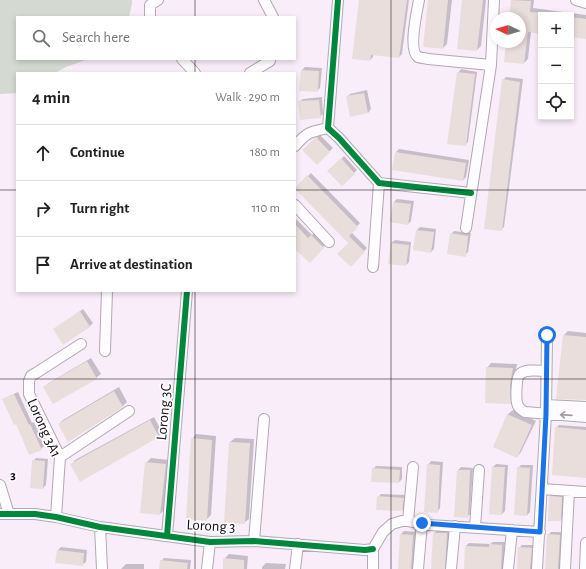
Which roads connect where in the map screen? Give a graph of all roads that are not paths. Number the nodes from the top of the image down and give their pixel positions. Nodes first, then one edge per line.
1 (158, 0) edge
2 (264, 0) edge
3 (338, 0) edge
4 (419, 0) edge
5 (494, 0) edge
6 (576, 0) edge
7 (586, 3) edge
8 (150, 16) edge
9 (272, 16) edge
10 (183, 60) edge
11 (270, 60) edge
12 (491, 65) junction
13 (194, 72) edge
14 (252, 72) edge
15 (328, 128) junction
16 (296, 145) edge
17 (379, 183) junction
18 (470, 193) junction
19 (296, 206) edge
20 (466, 228) dead end
21 (329, 242) dead end
22 (374, 268) dead end
23 (107, 292) edge
24 (187, 292) edge
25 (547, 335) dead end
26 (81, 344) dead end
27 (105, 350) dead end
28 (546, 371) junction
29 (586, 407) edge
30 (546, 409) junction
31 (129, 411) dead end
32 (586, 417) edge
33 (264, 419) dead end
34 (60, 457) junction
35 (413, 467) dead end
36 (479, 470) dead end
37 (0, 485) edge
38 (542, 489) junction
39 (569, 491) junction
40 (586, 492) edge
41 (4, 514) edge
42 (56, 517) junction
43 (408, 521) junction
44 (422, 523) junction
45 (455, 526) junction
46 (100, 527) junction
47 (476, 528) junction
48 (512, 530) junction
49 (540, 532) junction
50 (167, 536) junction
51 (254, 541) junction
52 (210, 542) junction
53 (586, 543) edge
54 (298, 544) junction
55 (373, 549) junction
56 (102, 569) edge
57 (207, 569) edge
58 (296, 569) edge
59 (372, 569) edge
60 (418, 569) edge
61 (451, 569) edge
62 (508, 569) edge
63 (537, 569) edge
64 (565, 569) edge
65 (584, 569) edge

1 - 8 street
2 - 9 street
3 - 15 street
4 - 12 street
5 - 12 street
6 - 7 street
10 - 13 street
11 - 14 street
12 - 18 street
15 - 16 street
15 - 17 street
17 - 18 street
17 - 22 street
18 - 20 street
19 - 21 street
23 - 27 street
24 - 50 street, Lorong 3C
25 - 28 street
26 - 34 street, Lorong 3A1
28 - 30 street
28 - 30 street
29 - 30 street
32 -> 30 street
30 - 38 street
31 - 34 street
33 - 51 street
34 - 42 street, Lorong 3A1
35 - 43 street
36 - 47 street
37 - 41 street
38 - 39 street
38 - 49 street
39 - 40 street
39 - 64 street
41 - 42 street, Lorong 3
42 - 46 street, Lorong 3
43 - 44 street
43 - 55 street
44 - 45 street
44 - 60 street
45 - 47 street
45 - 61 street
46 - 50 street, Lorong 3
46 - 56 street
47 - 48 street
48 - 49 street
48 - 62 street
49 - 63 street
50 - 52 street, Lorong 3
51 - 52 street, Lorong 3
51 - 54 street, Lorong 3
52 - 57 street
53 - 65 street
54 - 55 street, Lorong 3
54 - 58 street
55 - 59 street

